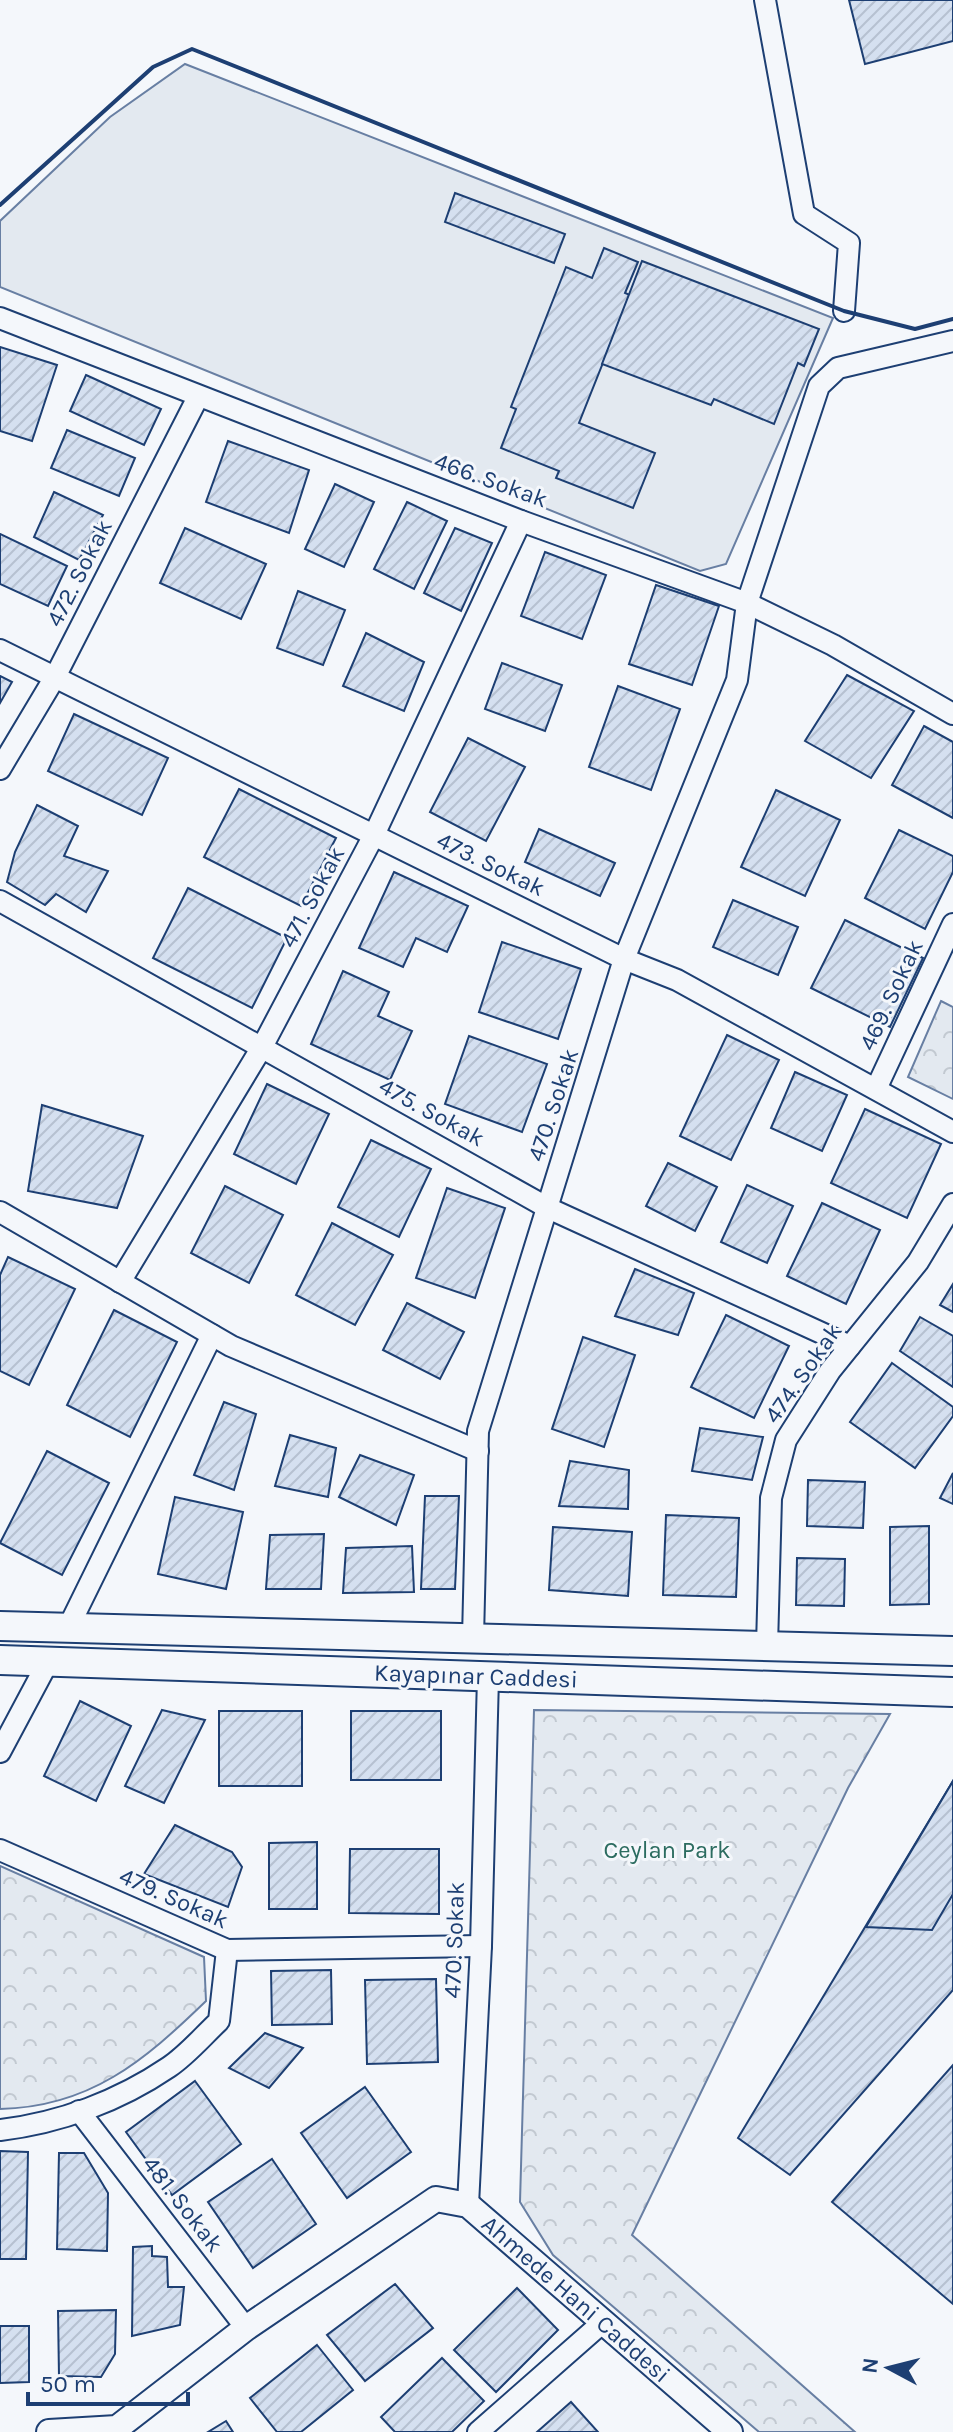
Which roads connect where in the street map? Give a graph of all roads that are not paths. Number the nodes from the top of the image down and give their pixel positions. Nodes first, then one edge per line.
1 (765, 0) edge
2 (844, 311) dead end
3 (0, 318) edge
4 (953, 341) edge
5 (198, 397) junction
6 (521, 521) junction
7 (747, 603) junction
8 (0, 650) edge
9 (55, 677) junction
10 (953, 714) edge
11 (0, 769) edge
12 (374, 835) junction
13 (0, 901) edge
14 (953, 924) edge
15 (624, 959) junction
16 (262, 1047) junction
17 (876, 1089) junction
18 (953, 1132) edge
19 (953, 1204) edge
20 (548, 1208) junction
21 (0, 1212) edge
22 (120, 1282) junction
23 (212, 1335) junction
24 (850, 1346) junction
25 (478, 1451) junction
26 (0, 1626) edge
27 (69, 1626) junction
28 (473, 1638) junction
29 (767, 1646) junction
30 (953, 1651) edge
31 (0, 1660) edge
32 (48, 1662) junction
33 (488, 1677) junction
34 (953, 1692) edge
35 (0, 1752) edge
36 (0, 1850) edge
37 (481, 1946) junction
38 (227, 1950) junction
39 (79, 2111) junction
40 (0, 2130) edge
41 (468, 2205) junction
42 (602, 2323) junction
43 (246, 2328) junction
44 (118, 2430) edge
45 (49, 2432) edge
46 (478, 2432) edge
47 (730, 2432) edge

1 - 2 street
3 - 5 street, 466. Sokak
4 - 7 street, 470. Sokak
5 - 6 street, 466. Sokak
5 - 9 street, 472. Sokak
6 - 7 street, 466. Sokak
6 - 12 street, 471. Sokak
7 - 10 street, 466. Sokak
7 - 15 street, 470. Sokak
8 - 9 street, 473. Sokak
9 - 11 street, 472. Sokak
9 - 12 street, 473. Sokak
12 - 15 street, 473. Sokak
12 - 16 street, 471. Sokak
13 - 16 street, 475. Sokak
14 - 17 street, 469. Sokak
15 - 17 street, 473. Sokak
15 - 20 street, 470. Sokak
16 - 20 street, 475. Sokak
16 - 22 street, 471. Sokak
17 - 18 street, 473. Sokak
19 - 24 street, 474. Sokak
20 - 24 street, 475. Sokak
20 - 25 street, 470. Sokak
21 - 22 street
22 - 23 street
23 - 25 street
23 - 27 street
24 - 29 street, 474. Sokak
25 - 28 street, 470. Sokak
26 - 27 main road, Kayapınar Caddesi
27 - 28 main road, Kayapınar Caddesi
28 - 29 main road, Kayapınar Caddesi
29 - 30 main road, Kayapınar Caddesi
31 - 32 main road, Kayapınar Caddesi
32 - 33 main road, Kayapınar Caddesi
32 - 35 street
33 - 34 main road, Kayapınar Caddesi
33 - 37 street, 470. Sokak
36 - 38 street, 479. Sokak
37 - 38 street, 479. Sokak
37 - 41 street, 470. Sokak
38 - 39 street
39 - 40 street
39 - 43 street, 481. Sokak
41 - 42 street, Ahmede Hani Caddesi
41 - 43 street, Ahmede Hani Caddesi
42 - 46 street
42 - 47 street, Ahmede Hani Caddesi
43 - 44 street, Ahmede Hani Caddesi
44 - 45 street, Ahmede Hani Caddesi

